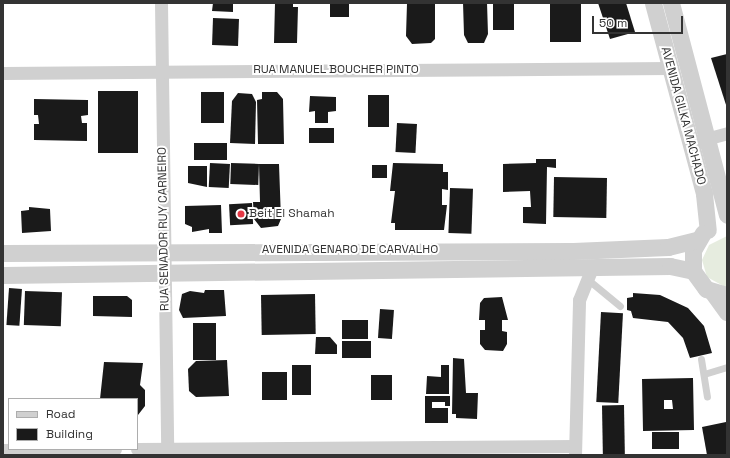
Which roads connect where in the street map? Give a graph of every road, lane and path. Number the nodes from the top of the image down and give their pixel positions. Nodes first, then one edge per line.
1 (161, 3) edge
2 (653, 3) edge
3 (671, 3) edge
4 (670, 68) junction
5 (162, 72) junction
6 (3, 73) edge
7 (727, 132) edge
8 (709, 138) junction
9 (692, 143) junction
10 (727, 216) edge
11 (727, 225) edge
12 (702, 235) junction
13 (377, 250) junction
14 (165, 251) junction
15 (578, 251) junction
16 (3, 253) edge
17 (379, 270) junction
18 (583, 271) junction
19 (693, 271) junction
20 (165, 273) junction
21 (3, 275) edge
22 (720, 294) edge
23 (620, 306) dead end
24 (727, 312) edge
25 (701, 359) dead end
26 (727, 367) edge
27 (704, 374) junction
28 (706, 397) dead end
29 (138, 449) edge
30 (575, 450) edge
31 (167, 452) edge

1 - 5 street, RUA SENADOR RUY CARNEIRO
2 - 4 street, AVENIDA GILKA MACHADO
3 - 8 street, AVENIDA GILKA MACHADO
4 - 5 street, RUA MANUEL BOUCHER PINTO
4 - 9 street, AVENIDA GILKA MACHADO
5 - 6 street, RUA MANUEL BOUCHER PINTO
5 - 14 street, RUA SENADOR RUY CARNEIRO
7 - 8 street
8 - 9 street
8 - 10 street, AVENIDA GILKA MACHADO
9 - 12 street, AVENIDA GILKA MACHADO
11 - 12 street, AVENIDA GENARO DE CARVALHO
12 - 15 street, AVENIDA GENARO DE CARVALHO
12 - 19 street
13 - 14 street, AVENIDA GENARO DE CARVALHO
13 - 15 street, AVENIDA GENARO DE CARVALHO
13 - 17 street
14 - 16 street, AVENIDA GENARO DE CARVALHO
14 - 20 street, RUA SENADOR RUY CARNEIRO
15 - 18 street
17 - 18 street, AVENIDA GENARO DE CARVALHO
17 - 20 street, AVENIDA GENARO DE CARVALHO
18 - 19 street, AVENIDA GENARO DE CARVALHO
18 - 23 lane
18 - 30 street
19 - 22 street
20 - 21 street, AVENIDA GENARO DE CARVALHO
20 - 31 street, RUA SENADOR RUY CARNEIRO
22 - 24 street
25 - 27 lane
26 - 27 lane
27 - 28 lane
29 - 31 street
30 - 31 street

